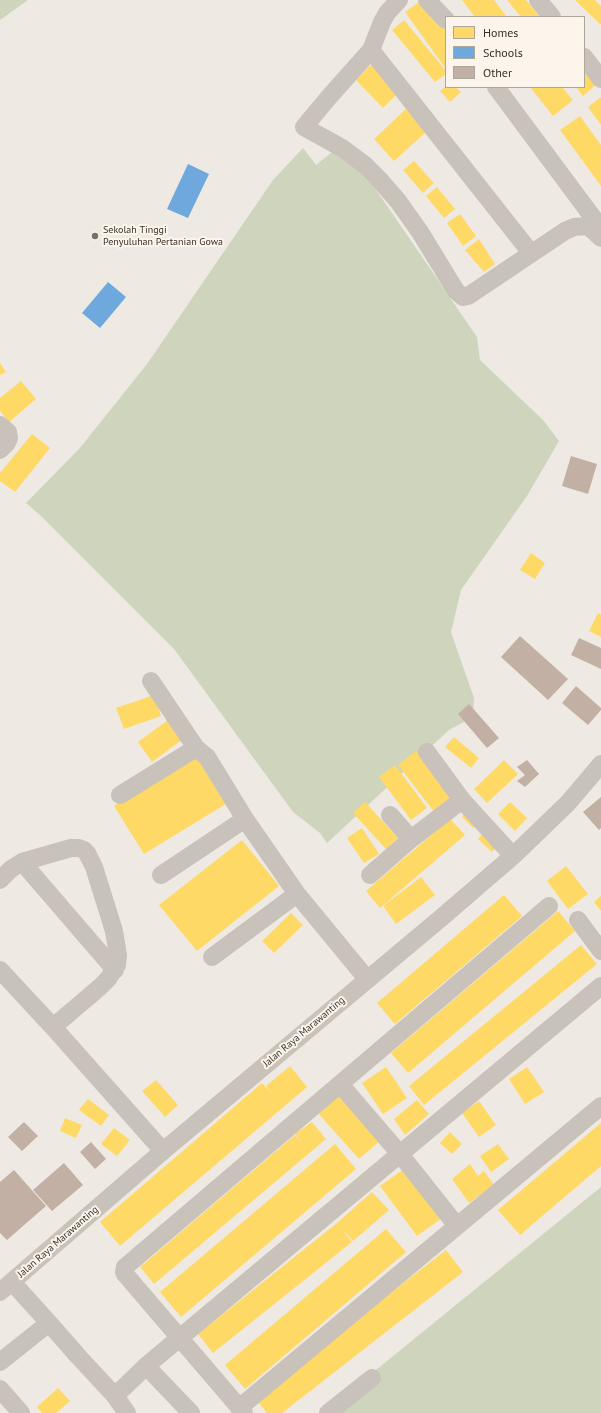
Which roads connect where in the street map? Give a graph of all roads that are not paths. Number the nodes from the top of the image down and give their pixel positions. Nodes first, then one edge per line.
1 (399, 0) edge
2 (428, 0) edge
3 (538, 0) edge
4 (551, 16) edge
5 (445, 19) edge
6 (371, 50) junction
7 (585, 58) edge
8 (601, 79) edge
9 (497, 88) edge
10 (597, 227) edge
11 (531, 253) junction
12 (0, 425) edge
13 (0, 450) edge
14 (151, 681) dead end
15 (196, 748) junction
16 (427, 752) dead end
17 (601, 764) edge
18 (120, 795) dead end
19 (462, 800) junction
20 (390, 815) dead end
21 (245, 819) junction
22 (411, 839) junction
23 (513, 856) junction
24 (22, 862) junction
25 (161, 875) dead end
26 (370, 875) dead end
27 (0, 880) edge
28 (297, 894) junction
29 (549, 906) dead end
30 (578, 920) dead end
31 (601, 951) edge
32 (212, 957) dead end
33 (0, 970) edge
34 (115, 970) junction
35 (367, 979) junction
36 (601, 986) edge
37 (53, 1027) junction
38 (340, 1084) junction
39 (601, 1106) edge
40 (163, 1151) junction
41 (400, 1154) junction
42 (457, 1226) junction
43 (5, 1284) edge
44 (49, 1323) junction
45 (179, 1339) junction
46 (0, 1362) edge
47 (146, 1366) junction
48 (372, 1378) dead end
49 (0, 1389) edge
50 (115, 1396) junction
51 (241, 1410) edge
52 (21, 1413) edge
53 (127, 1413) edge
54 (191, 1413) edge
55 (328, 1413) edge

1 - 6 street
2 - 5 street
3 - 4 street
6 - 11 street
6 - 11 street
7 - 8 street
9 - 10 street
10 - 11 street
12 - 13 street
14 - 15 street
15 - 18 street
15 - 21 street
16 - 19 street
17 - 23 street, Jalan Raya Marawanting
19 - 22 street
19 - 23 street
20 - 22 street
21 - 25 street
21 - 28 street
22 - 26 street
23 - 35 street, Jalan Raya Marawanting
24 - 27 street
24 - 34 street
24 - 34 street
28 - 32 street
28 - 35 street
29 - 38 street
30 - 31 street
33 - 37 street
34 - 37 street
35 - 40 street, Jalan Raya Marawanting
36 - 41 street
37 - 40 street
38 - 41 street
38 - 45 street
39 - 42 street
40 - 43 street, Jalan Raya Marawanting
41 - 42 street
41 - 45 street
42 - 51 street
43 - 44 street
44 - 46 street
44 - 50 street
45 - 47 street
45 - 51 street
47 - 50 street
47 - 54 street
48 - 55 street
49 - 52 street
50 - 53 street

